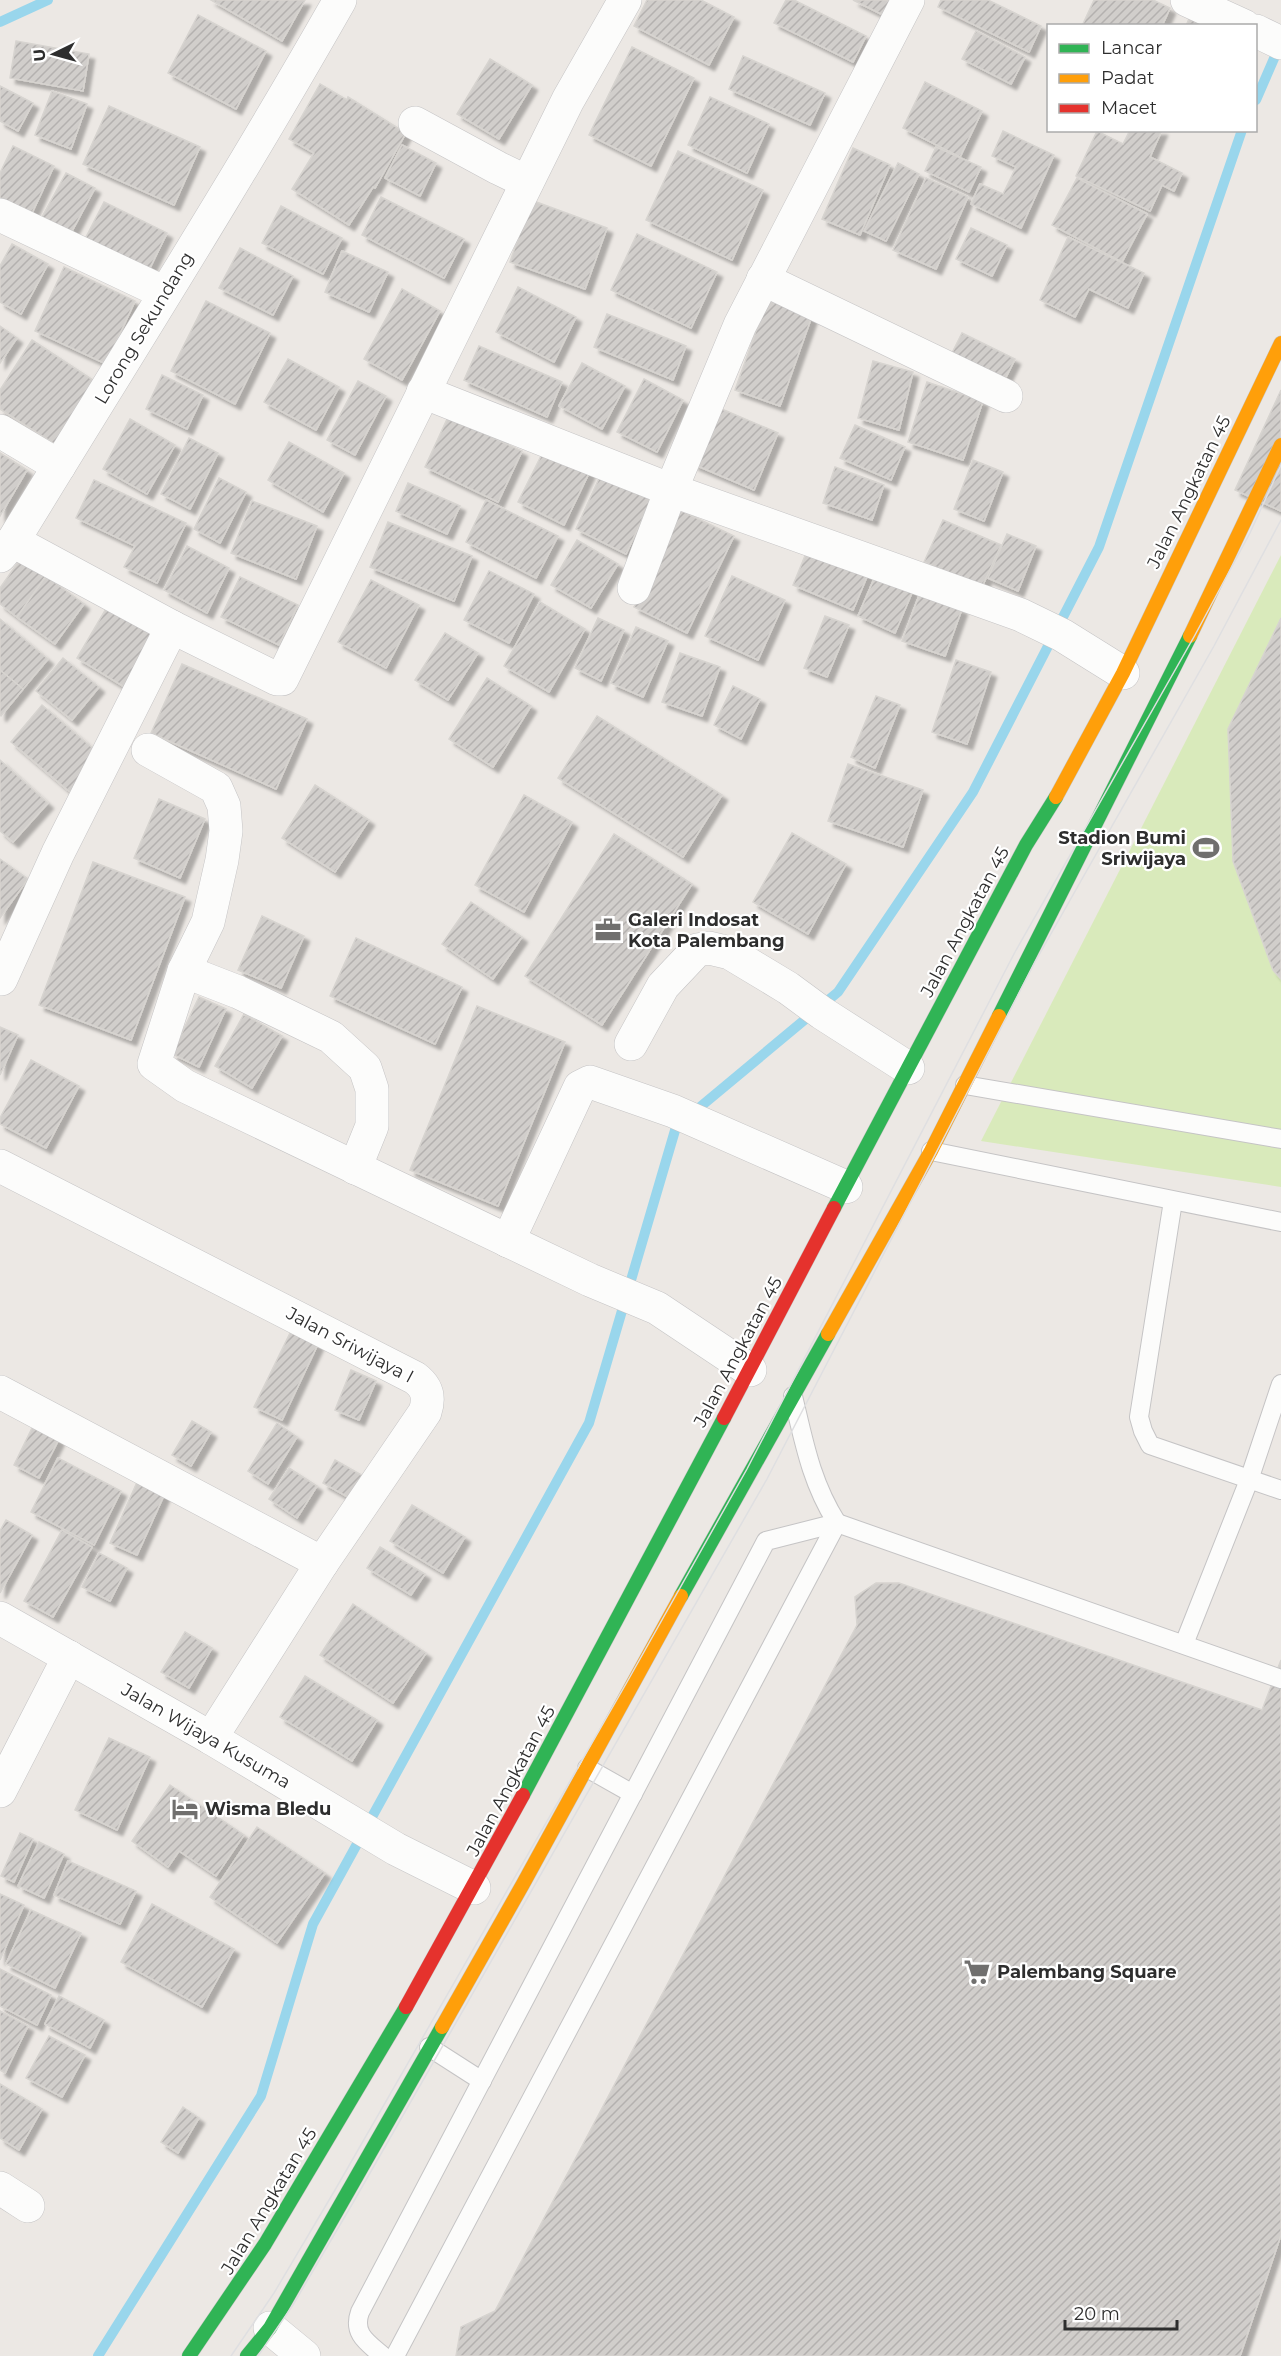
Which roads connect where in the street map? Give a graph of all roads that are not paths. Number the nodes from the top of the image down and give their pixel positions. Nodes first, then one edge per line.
1 (340, 0) edge
2 (625, 0) edge
3 (908, 0) edge
4 (1187, 0) edge
5 (1239, 24) edge
6 (1257, 32) edge
7 (1281, 43) edge
8 (415, 123) dead end
9 (527, 182) junction
10 (0, 215) edge
11 (764, 279) junction
12 (165, 293) junction
13 (1281, 343) edge
14 (423, 392) junction
15 (1006, 396) dead end
16 (0, 431) edge
17 (1281, 445) edge
18 (59, 466) junction
19 (671, 490) junction
20 (7, 548) edge
21 (634, 588) dead end
22 (172, 627) junction
23 (1123, 673) junction
24 (148, 750) dead end
25 (1064, 784) junction
26 (1068, 806) dead end
27 (1075, 838) dead end
28 (1079, 859) junction
29 (184, 971) junction
30 (1, 979) edge
31 (631, 1044) dead end
32 (908, 1068) junction
33 (965, 1085) junction
34 (1281, 1139) edge
35 (931, 1151) junction
36 (0, 1166) edge
37 (355, 1168) junction
38 (846, 1187) junction
39 (1173, 1201) junction
40 (1281, 1222) edge
41 (508, 1241) junction
42 (750, 1370) junction
43 (1281, 1384) edge
44 (0, 1392) edge
45 (793, 1396) junction
46 (1249, 1480) junction
47 (1281, 1490) edge
48 (837, 1523) junction
49 (322, 1563) junction
50 (0, 1618) edge
51 (1184, 1644) junction
52 (69, 1658) junction
53 (1281, 1679) edge
54 (211, 1738) junction
55 (587, 1768) junction
56 (0, 1791) edge
57 (633, 1794) junction
58 (474, 1888) junction
59 (429, 2048) junction
60 (482, 2081) junction
61 (0, 2188) edge
62 (28, 2206) dead end
63 (270, 2328) junction
64 (189, 2356) edge
65 (248, 2356) edge
66 (304, 2356) edge
67 (383, 2356) edge
68 (395, 2356) edge

1 - 12 street, Lorong Sekundang
2 - 9 street
3 - 11 street
4 - 5 street
6 - 7 street
8 - 9 street
9 - 14 street
10 - 12 street
11 - 15 street
11 - 19 street
12 - 18 street, Lorong Sekundang
13 - 23 main road, Jalan Angkatan 45
14 - 19 street
14 - 22 street
16 - 18 street
17 - 28 main road
18 - 20 street, Lorong Sekundang
19 - 21 street
19 - 23 street
20 - 22 street
22 - 30 street
23 - 25 main road, Jalan Angkatan 45
24 - 29 street
25 - 26 main road
25 - 32 main road, Jalan Angkatan 45
27 - 28 main road
28 - 33 main road
29 - 37 street
29 - 37 street
31 - 32 street
32 - 38 main road, Jalan Angkatan 45
33 - 34 lane
33 - 35 main road
35 - 39 lane
35 - 45 main road
36 - 49 street, Jalan Sriwijaya I
37 - 41 street
38 - 41 street
38 - 42 main road, Jalan Angkatan 45
39 - 40 lane
39 - 46 lane
41 - 42 street
42 - 58 main road, Jalan Angkatan 45
43 - 46 lane
44 - 49 street
45 - 48 lane
45 - 55 main road
46 - 47 lane
46 - 51 lane
48 - 51 lane
48 - 57 lane
48 - 68 lane
49 - 54 street, Jalan Sriwijaya I
50 - 52 street, Jalan Wijaya Kusuma
51 - 53 lane
52 - 54 street, Jalan Wijaya Kusuma
52 - 56 street
54 - 58 street, Jalan Wijaya Kusuma
55 - 57 lane
55 - 59 main road
57 - 60 lane
58 - 64 main road, Jalan Angkatan 45
59 - 60 lane
59 - 63 main road
60 - 67 lane
61 - 62 street
63 - 65 main road
63 - 66 street

